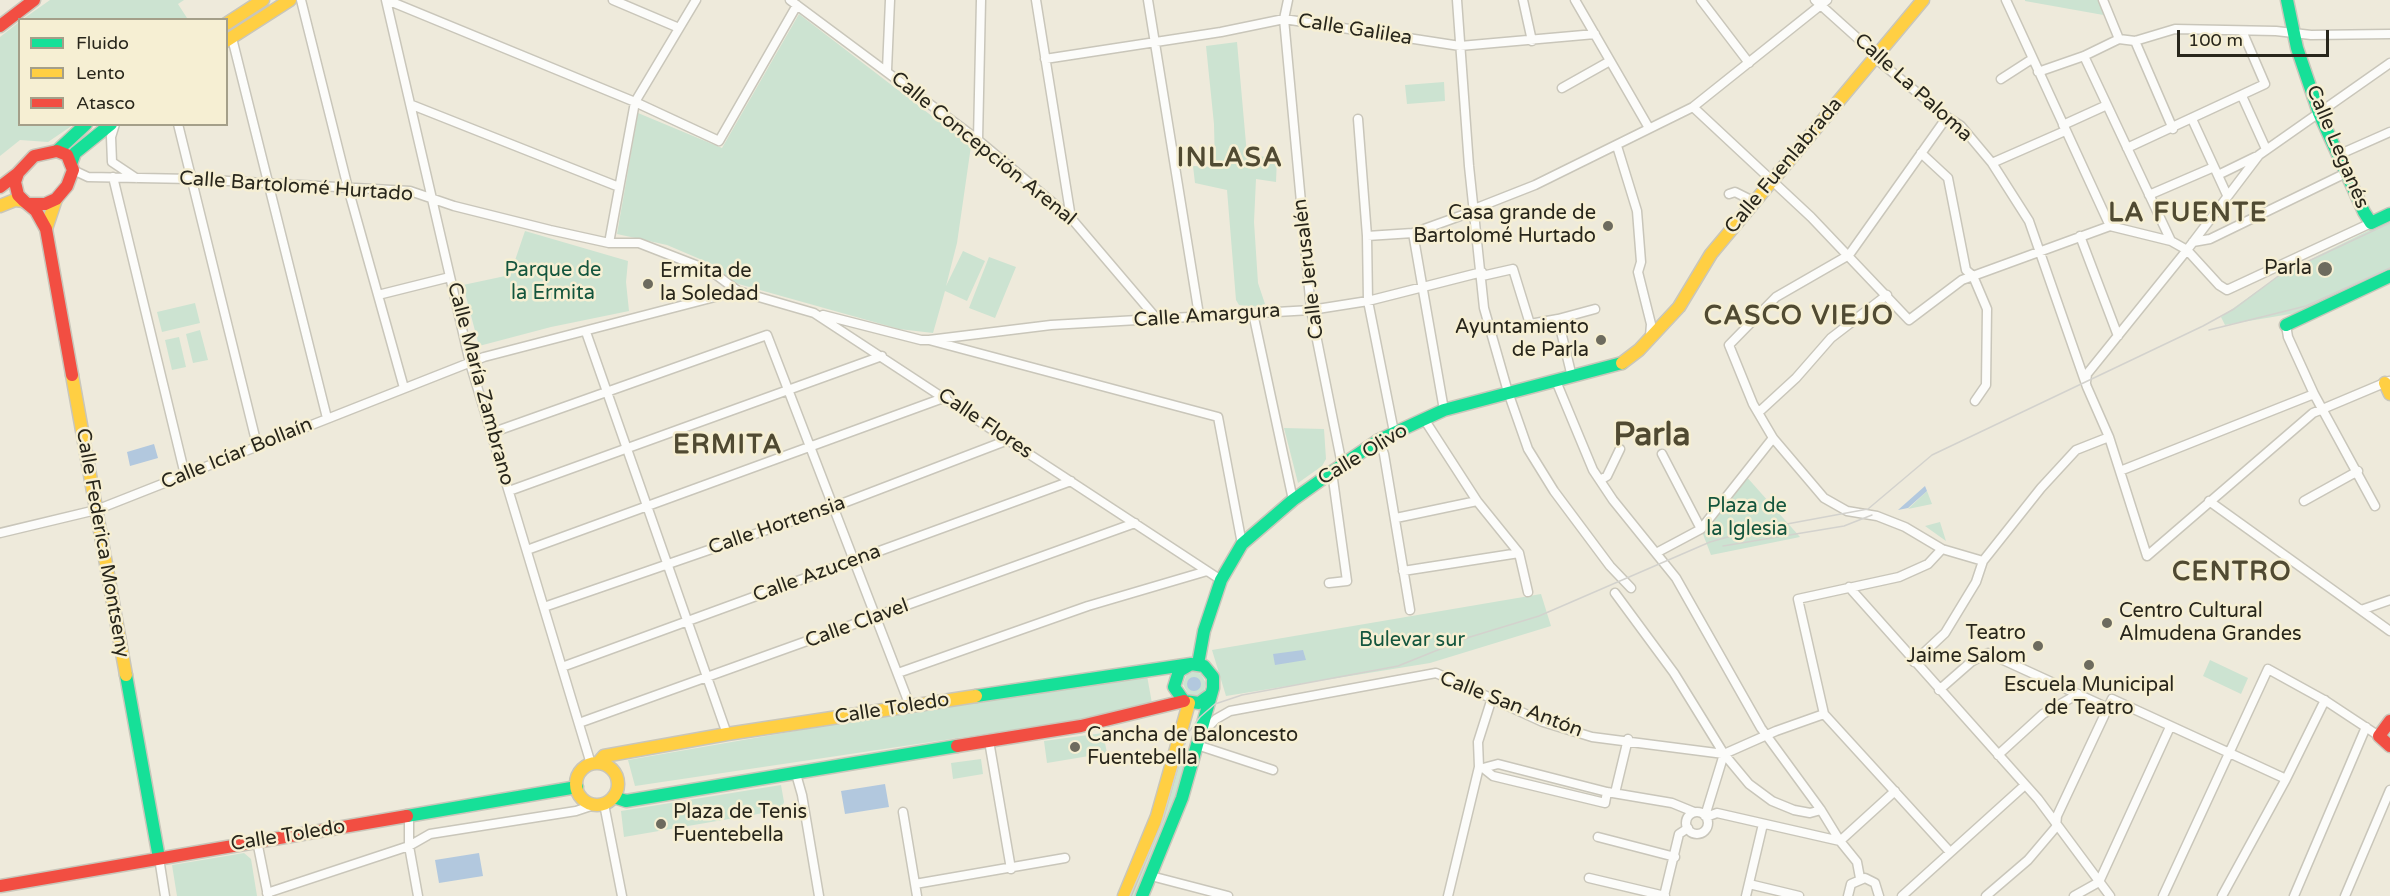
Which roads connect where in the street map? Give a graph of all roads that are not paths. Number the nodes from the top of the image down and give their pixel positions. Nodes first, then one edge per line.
1 (34, 0) edge
2 (263, 0) edge
3 (290, 0) edge
4 (301, 0) edge
5 (387, 0) edge
6 (613, 0) edge
7 (696, 0) edge
8 (890, 0) edge
9 (981, 0) edge
10 (1036, 0) edge
11 (1148, 0) edge
12 (1288, 0) edge
13 (1457, 0) edge
14 (1523, 0) edge
15 (1575, 0) edge
16 (1701, 0) edge
17 (1923, 0) edge
18 (2006, 0) edge
19 (2103, 0) edge
20 (2287, 0) edge
21 (1820, 2) edge
22 (793, 3) edge
23 (1284, 19) junction
24 (228, 23) edge
25 (0, 26) edge
26 (679, 28) junction
27 (2243, 33) junction
28 (1594, 34) junction
29 (2293, 34) junction
30 (2390, 34) edge
31 (2119, 39) junction
32 (229, 40) edge
33 (1532, 40) junction
34 (2135, 41) junction
35 (1156, 42) junction
36 (1460, 46) junction
37 (2084, 56) junction
38 (1875, 58) junction
39 (1045, 59) junction
40 (2032, 59) junction
41 (1610, 61) junction
42 (1749, 63) junction
43 (2390, 63) edge
44 (887, 70) junction
45 (2038, 72) junction
46 (2001, 79) dead end
47 (1562, 88) dead end
48 (2241, 96) junction
49 (636, 102) junction
50 (412, 105) junction
51 (2107, 105) junction
52 (1693, 107) junction
53 (2319, 113) junction
54 (1947, 117) junction
55 (1358, 119) dead end
56 (2193, 119) junction
57 (84, 126) edge
58 (110, 126) edge
59 (113, 126) edge
60 (179, 126) edge
61 (1649, 128) junction
62 (2064, 128) junction
63 (2173, 129) junction
64 (2390, 132) edge
65 (978, 140) junction
66 (1617, 146) junction
67 (2127, 148) junction
68 (57, 151) junction
69 (2262, 152) junction
70 (1921, 153) junction
71 (2338, 155) junction
72 (1992, 163) junction
73 (72, 167) junction
74 (2216, 171) junction
75 (18, 173) junction
76 (2346, 173) junction
77 (88, 177) junction
78 (113, 177) junction
79 (136, 178) junction
80 (192, 179) junction
81 (1772, 182) junction
82 (266, 183) junction
83 (67, 186) junction
84 (0, 187) edge
85 (619, 187) junction
86 (348, 188) junction
87 (1729, 194) dead end
88 (2149, 195) junction
89 (2227, 195) junction
90 (431, 198) junction
91 (56, 199) junction
92 (1755, 202) junction
93 (26, 203) junction
94 (0, 206) edge
95 (1474, 210) junction
96 (2390, 214) edge
97 (1071, 218) junction
98 (2371, 223) junction
99 (2110, 226) junction
100 (46, 229) junction
101 (1413, 233) junction
102 (1367, 236) junction
103 (2080, 236) junction
104 (2171, 241) junction
105 (2193, 242) junction
106 (609, 243) junction
107 (2040, 249) junction
108 (2187, 250) junction
109 (1849, 255) junction
110 (1482, 274) junction
111 (1973, 276) junction
112 (2390, 276) edge
113 (450, 277) junction
114 (1424, 285) junction
115 (738, 291) junction
116 (378, 295) junction
117 (1887, 295) junction
118 (1368, 301) junction
119 (1595, 309) dead end
120 (1311, 310) junction
121 (814, 313) junction
122 (1254, 313) junction
123 (1199, 315) junction
124 (1157, 319) junction
125 (1558, 319) junction
126 (2286, 325) joint
127 (586, 333) junction
128 (1650, 336) junction
129 (2118, 336) junction
130 (930, 340) junction
131 (882, 356) junction
132 (470, 363) junction
133 (1572, 377) junction
134 (1556, 381) junction
135 (2086, 382) junction
136 (2388, 386) edge
137 (404, 388) junction
138 (789, 390) junction
139 (607, 392) junction
140 (1508, 392) junction
141 (2314, 394) junction
142 (946, 397) junction
143 (1975, 401) dead end
144 (1444, 410) junction
145 (2324, 410) junction
146 (1759, 412) junction
147 (327, 418) junction
148 (1424, 419) junction
149 (1394, 432) junction
150 (491, 433) junction
151 (2109, 437) junction
152 (1773, 438) junction
153 (1008, 440) junction
154 (1379, 440) junction
155 (257, 445) junction
156 (811, 448) junction
157 (627, 449) junction
158 (1620, 449) dead end
159 (1662, 454) dead end
160 (1337, 468) junction
161 (2120, 471) junction
162 (2358, 471) junction
163 (185, 476) junction
164 (1600, 480) junction
165 (1071, 481) junction
166 (509, 491) junction
167 (1293, 500) junction
168 (1477, 501) junction
169 (2209, 501) junction
170 (2304, 501) dead end
171 (2375, 506) dead end
172 (647, 507) junction
173 (833, 507) junction
174 (96, 510) junction
175 (1396, 518) junction
176 (1135, 523) junction
177 (1701, 529) junction
178 (0, 533) edge
179 (1242, 544) junction
180 (1942, 549) junction
181 (527, 550) junction
182 (1519, 553) junction
183 (1656, 553) junction
184 (854, 560) junction
185 (1983, 561) junction
186 (666, 564) junction
187 (1207, 571) junction
188 (1403, 571) junction
189 (1221, 580) junction
190 (1329, 583) dead end
191 (1848, 587) junction
192 (1631, 588) dead end
193 (1528, 592) dead end
194 (1615, 593) dead end
195 (2390, 600) edge
196 (544, 607) junction
197 (1410, 610) dead end
198 (2361, 610) junction
199 (875, 617) junction
200 (687, 622) junction
201 (2390, 631) edge
202 (1914, 662) junction
203 (1194, 664) junction
204 (562, 667) junction
205 (898, 673) junction
206 (707, 678) junction
207 (1939, 690) junction
208 (2078, 694) junction
209 (1210, 695) junction
210 (1492, 698) junction
211 (2325, 700) junction
212 (1186, 702) junction
213 (910, 706) junction
214 (2108, 708) junction
215 (1824, 714) junction
216 (2390, 722) edge
217 (579, 723) junction
218 (2170, 727) junction
219 (2366, 727) junction
220 (726, 734) junction
221 (1766, 736) junction
222 (2379, 736) junction
223 (1199, 740) junction
224 (1628, 740) junction
225 (989, 741) junction
226 (2390, 746) edge
227 (2229, 753) junction
228 (1724, 754) junction
229 (1998, 755) junction
230 (595, 764) junction
231 (1481, 767) junction
232 (1273, 770) dead end
233 (796, 774) junction
234 (2286, 779) junction
235 (2025, 785) junction
236 (577, 787) junction
237 (2390, 790) edge
238 (1894, 791) junction
239 (1611, 792) junction
240 (604, 802) junction
241 (1821, 810) junction
242 (903, 812) dead end
243 (1694, 812) junction
244 (409, 816) junction
245 (1705, 816) junction
246 (1763, 824) junction
247 (2056, 827) junction
248 (1688, 828) junction
249 (1598, 837) dead end
250 (257, 841) junction
251 (1840, 841) junction
252 (409, 846) junction
253 (1950, 852) junction
254 (1675, 856) junction
255 (159, 858) junction
256 (1065, 858) dead end
257 (1011, 869) junction
258 (1151, 876) junction
259 (1860, 878) junction
260 (1589, 879) dead end
261 (2099, 882) junction
262 (15, 884) junction
263 (915, 884) junction
264 (1749, 884) junction
265 (0, 886) edge
266 (0, 891) edge
267 (267, 895) edge
268 (165, 896) edge
269 (418, 896) edge
270 (622, 896) edge
271 (819, 896) edge
272 (917, 896) edge
273 (1124, 896) edge
274 (1142, 896) edge
275 (1226, 896) edge
276 (1448, 896) edge
277 (1664, 896) edge
278 (1746, 896) edge
279 (1800, 896) edge
280 (1848, 896) edge
281 (1879, 896) edge
282 (1902, 896) edge
283 (1986, 896) edge
284 (2074, 896) edge
285 (2110, 896) edge
286 (2163, 896) edge
287 (2222, 896) edge
288 (2294, 896) edge
289 (2345, 896) edge

1 - 25 main road
2 - 24 main road
3 - 32 main road
4 - 86 street
5 - 49 street
5 - 50 street, Calle María Zambrano
6 - 26 street
7 - 26 street
8 - 44 street
9 - 65 street
10 - 39 street
11 - 35 street
12 - 23 street, Calle Jerusalén
13 - 36 street
14 - 33 street
15 - 28 street
16 - 42 street
17 - 38 main road, Calle Fuenlabrada
18 - 40 street
19 - 31 street
20 - 29 main road, Calle Leganés
21 - 38 street, Calle La Paloma
21 - 42 street
22 - 44 street, Calle Concepción Arenal
22 - 49 street
23 - 35 street, Calle Galilea
23 - 36 street, Calle Galilea
23 - 120 street, Calle Jerusalén
26 - 49 street
27 - 29 street
27 - 34 street
27 - 48 street
28 - 33 street, Calle Galilea
28 - 41 street
29 - 30 street
29 - 53 main road, Calle Leganés
31 - 34 street
31 - 37 street
32 - 82 street
33 - 36 street, Calle Galilea
34 - 63 street
35 - 39 street, Calle Galilea
35 - 123 street
36 - 95 street
37 - 45 street
37 - 51 street
38 - 54 street, Calle La Paloma
38 - 81 main road, Calle Fuenlabrada
39 - 97 street
40 - 45 street
40 - 46 street
41 - 47 street
41 - 61 street
42 - 52 street
43 - 53 street
44 - 65 street, Calle Concepción Arenal
45 - 62 street
48 - 56 street
48 - 69 street
49 - 85 street
50 - 85 street
50 - 90 street, Calle María Zambrano
51 - 62 street
51 - 67 street
52 - 61 street
52 - 81 street
53 - 69 street
53 - 71 main road, Calle Leganés
54 - 70 street
54 - 72 street, Calle La Paloma
55 - 102 street
56 - 63 street
56 - 74 street
57 - 68 main road
58 - 73 main road
59 - 79 street
60 - 80 street
61 - 66 street
62 - 72 street
62 - 99 street
63 - 67 street
64 - 71 street
65 - 97 street, Calle Concepción Arenal
66 - 95 street
66 - 128 street
67 - 88 street
68 - 73 main road
68 - 75 main road
69 - 74 street
69 - 89 street
70 - 109 street
70 - 111 street
71 - 76 main road, Calle Leganés
72 - 107 street, Calle La Paloma
73 - 77 street, Calle Bartolomé Hurtado
73 - 83 main road
74 - 88 street
74 - 89 street
75 - 84 main road
75 - 93 main road
76 - 98 main road, Calle Leganés
76 - 105 street
77 - 78 street, Calle Bartolomé Hurtado
77 - 83 street, Calle Bartolomé Hurtado
78 - 79 street, Calle Bartolomé Hurtado
78 - 163 street
79 - 80 street, Calle Bartolomé Hurtado
80 - 82 street, Calle Bartolomé Hurtado
80 - 155 street
81 - 92 main road, Calle Fuenlabrada
81 - 109 street
82 - 86 street, Calle Bartolomé Hurtado
82 - 147 street
83 - 91 main road
85 - 106 street
86 - 90 street, Calle Bartolomé Hurtado
86 - 116 street
87 - 92 street
88 - 104 street
89 - 105 street
90 - 106 street, Calle Bartolomé Hurtado
90 - 113 street, Calle María Zambrano
91 - 93 main road
91 - 100 main road, Calle Federica Montseny
92 - 128 main road, Calle Fuenlabrada
93 - 94 main road
93 - 100 main road, Calle Federica Montseny
95 - 101 street
95 - 110 street
96 - 98 main road
97 - 124 street, Calle Concepción Arenal
98 - 108 street
99 - 103 street
99 - 104 street
100 - 174 main road, Calle Federica Montseny
101 - 102 street
101 - 114 street
102 - 118 street
103 - 107 street
103 - 129 street
104 - 108 street
105 - 108 street
106 - 115 street, Calle Bartolomé Hurtado
107 - 111 street
107 - 135 street, Calle La Paloma
108 - 129 street
109 - 117 street
109 - 146 street
110 - 114 street, Calle Amargura
110 - 125 street, Calle Amargura
110 - 140 street
111 - 117 street
111 - 143 street
112 - 126 main road
113 - 116 street
113 - 132 street, Calle María Zambrano
114 - 118 street, Calle Amargura
114 - 144 street
115 - 121 street, Calle Flores
115 - 127 street, Calle Icíar Bollaín
116 - 137 street
117 - 146 street
118 - 120 street, Calle Amargura
118 - 149 street
119 - 125 street
120 - 122 street, Calle Amargura
120 - 160 street, Calle Jerusalén
121 - 130 street
121 - 131 street, Calle Flores
122 - 123 street, Calle Amargura
122 - 167 street
123 - 124 street, Calle Amargura
124 - 130 street, Calle Amargura
125 - 133 street
126 - 141 street
127 - 132 street, Calle Icíar Bollaín
127 - 139 street
128 - 133 main road, Calle Olivo
129 - 135 street
130 - 179 street
131 - 138 street
131 - 142 street, Calle Flores
132 - 137 street, Calle Icíar Bollaín
132 - 150 street, Calle María Zambrano
133 - 134 main road, Calle Olivo
134 - 140 main road, Calle Olivo
134 - 164 street
135 - 151 street, Calle La Paloma
136 - 145 street
137 - 147 street, Calle Icíar Bollaín
138 - 139 street
138 - 156 street
138 - 157 street
139 - 150 street
139 - 157 street
140 - 144 main road, Calle Olivo
140 - 192 street
141 - 145 street
141 - 161 street
142 - 153 street, Calle Flores
142 - 156 street
144 - 148 main road, Calle Olivo
145 - 162 street
145 - 169 street
146 - 152 street
147 - 155 street, Calle Icíar Bollaín
148 - 149 main road, Calle Olivo
148 - 168 street
149 - 154 main road, Calle Olivo
150 - 166 street, Calle María Zambrano
151 - 161 street, Calle La Paloma
151 - 185 street
152 - 177 street
152 - 180 street
153 - 165 street, Calle Flores
153 - 173 street, Calle Hortensia
154 - 160 main road, Calle Olivo
154 - 175 street
155 - 163 street, Calle Icíar Bollaín
156 - 172 street
156 - 173 street
157 - 166 street
157 - 172 street
158 - 164 street
159 - 177 street
160 - 167 main road, Calle Olivo
160 - 190 street, Calle Jerusalén
161 - 169 street, Calle La Paloma
162 - 170 street
162 - 171 street
163 - 174 street, Calle Icíar Bollaín
164 - 183 street
165 - 176 street, Calle Flores
165 - 184 street, Calle Azucena
166 - 181 street, Calle María Zambrano
167 - 179 main road, Calle Olivo
168 - 175 street
168 - 182 street
169 - 198 street
172 - 181 street
172 - 186 street
173 - 184 street
173 - 186 street, Calle Hortensia
174 - 178 street, Calle Icíar Bollaín
174 - 255 main road, Calle Federica Montseny
175 - 188 street
176 - 187 street, Calle Flores
176 - 199 street, Calle Clavel
177 - 183 street
179 - 189 main road, Calle Olivo
180 - 185 street
180 - 191 street
181 - 196 street, Calle María Zambrano
182 - 188 street
182 - 193 street
183 - 221 street
184 - 199 street
184 - 200 street, Calle Azucena
185 - 202 street
186 - 196 street, Calle Hortensia
186 - 200 street
187 - 189 street, Calle Flores
187 - 205 street
188 - 197 street
189 - 203 main road, Calle Olivo
191 - 202 street
191 - 215 street
194 - 228 street
195 - 198 street
196 - 204 street, Calle María Zambrano
198 - 201 street
199 - 205 street
199 - 206 street, Calle Clavel
200 - 204 street, Calle Azucena
200 - 206 street
202 - 207 street
203 - 209 main road
203 - 212 main road
203 - 213 main road, Calle Toledo
204 - 217 street, Calle María Zambrano
205 - 213 street
206 - 217 street, Calle Clavel
206 - 220 street
207 - 208 street
207 - 229 street
208 - 214 street
208 - 229 street
209 - 212 main road
209 - 223 main road
210 - 223 street, Calle San Antón
210 - 224 street, Calle San Antón
210 - 231 street
211 - 219 street
211 - 227 street
211 - 234 street
212 - 225 main road
212 - 273 main road
213 - 220 main road, Calle Toledo
214 - 218 street
214 - 247 street
215 - 221 street
215 - 238 street
216 - 222 main road
217 - 230 street, Calle María Zambrano
218 - 227 street
218 - 261 street
219 - 222 street
219 - 288 street
220 - 230 main road, Calle Toledo
221 - 228 street
221 - 241 street
222 - 226 main road
223 - 232 street
223 - 258 main road
224 - 228 street, Calle San Antón
224 - 239 street
225 - 233 main road
225 - 257 street
227 - 234 street
227 - 286 street
228 - 241 street
228 - 245 street
229 - 235 street
230 - 236 main road
230 - 240 main road
231 - 239 street
231 - 239 street
231 - 276 street
233 - 240 main road
233 - 271 street
234 - 287 street
235 - 247 street
235 - 253 street
236 - 240 main road
236 - 244 main road, Calle Toledo
237 - 289 street
238 - 251 street
238 - 253 street
239 - 243 street
240 - 252 street
240 - 270 street
241 - 251 street
242 - 263 street
243 - 245 street
243 - 248 street
244 - 250 main road, Calle Toledo
244 - 252 street
245 - 246 street
245 - 248 street
246 - 251 street
246 - 264 street
247 - 261 street
247 - 283 street
248 - 254 street
249 - 254 street
250 - 255 main road, Calle Toledo
250 - 267 street
251 - 259 street
252 - 267 street
252 - 269 street
253 - 282 street
254 - 277 street
255 - 262 main road, Calle Toledo
255 - 268 street
256 - 257 street
257 - 263 street
258 - 274 main road
258 - 275 street
259 - 280 street
259 - 281 street
260 - 277 street
261 - 284 street
261 - 285 street
262 - 265 main road, Calle Toledo
262 - 266 street
263 - 272 street
264 - 278 street
264 - 279 street

